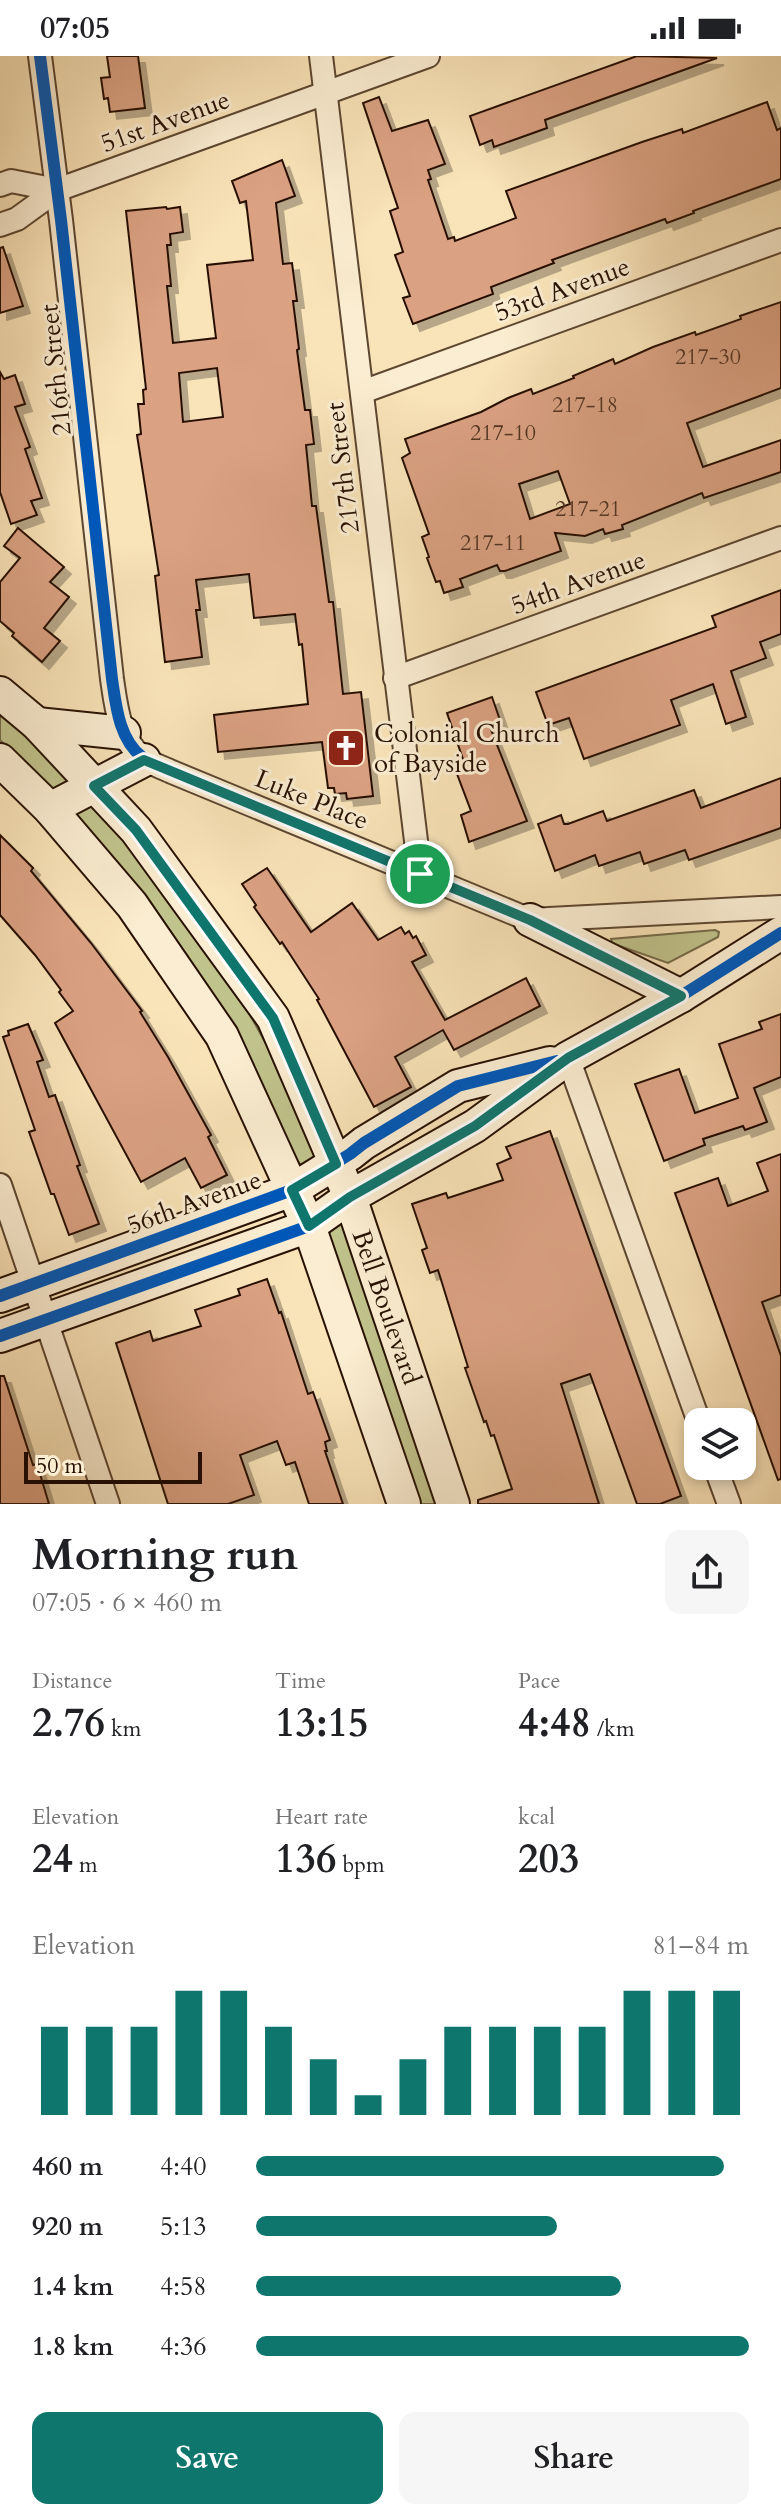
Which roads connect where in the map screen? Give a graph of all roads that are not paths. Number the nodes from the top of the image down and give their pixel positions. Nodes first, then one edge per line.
1 (40, 56) edge
2 (321, 56) edge
3 (428, 56) edge
4 (326, 93) junction
5 (0, 185) edge
6 (57, 190) junction
7 (0, 225) edge
8 (781, 240) edge
9 (362, 392) junction
10 (781, 538) edge
11 (395, 678) junction
12 (0, 693) edge
13 (37, 724) junction
14 (124, 733) junction
15 (0, 760) edge
16 (144, 760) junction
17 (94, 786) junction
18 (50, 809) junction
19 (420, 874) junction
20 (781, 907) edge
21 (530, 920) junction
22 (781, 933) edge
23 (681, 996) junction
24 (568, 1058) junction
25 (336, 1164) junction
26 (0, 1185) edge
27 (292, 1190) junction
28 (350, 1197) junction
29 (309, 1226) junction
30 (34, 1284) junction
31 (0, 1296) edge
32 (46, 1320) junction
33 (0, 1336) edge
34 (694, 1408) edge
35 (720, 1480) edge
36 (108, 1504) edge
37 (404, 1504) edge
38 (453, 1504) edge
39 (729, 1504) edge

1 - 6 street, 216th Street
2 - 4 street, 217th Street
3 - 4 street, 51st Avenue
4 - 6 street, 51st Avenue
4 - 9 street, 217th Street
5 - 6 street
6 - 7 street, 51st Avenue
6 - 14 street, 216th Street
8 - 9 street, 53rd Avenue
9 - 11 street, 217th Street
10 - 11 street, 54th Avenue
11 - 19 street, 217th Street
12 - 13 street, Bell Boulevard
13 - 14 street
13 - 17 street, Bell Boulevard
14 - 16 street
15 - 18 street, Bell Boulevard
16 - 17 street
16 - 19 street, Luke Place
17 - 18 street
17 - 25 street, Bell Boulevard
18 - 27 street, Bell Boulevard
19 - 21 street, Luke Place
20 - 21 street, Luke Place
21 - 23 street
22 - 23 street, 56th Avenue
23 - 24 street, 56th Avenue
24 - 25 street, 56th Avenue
24 - 28 street, 56th Avenue
24 - 34 street
25 - 27 street, 56th Avenue
25 - 28 street, Bell Boulevard
26 - 30 street
27 - 29 street, Bell Boulevard
27 - 30 street, 56th Avenue
28 - 29 street, 56th Avenue
28 - 38 street, Bell Boulevard
29 - 32 street, 56th Avenue
29 - 37 street, Bell Boulevard
30 - 31 street, 56th Avenue
30 - 32 street
32 - 33 street, 56th Avenue
32 - 36 street
35 - 39 street

